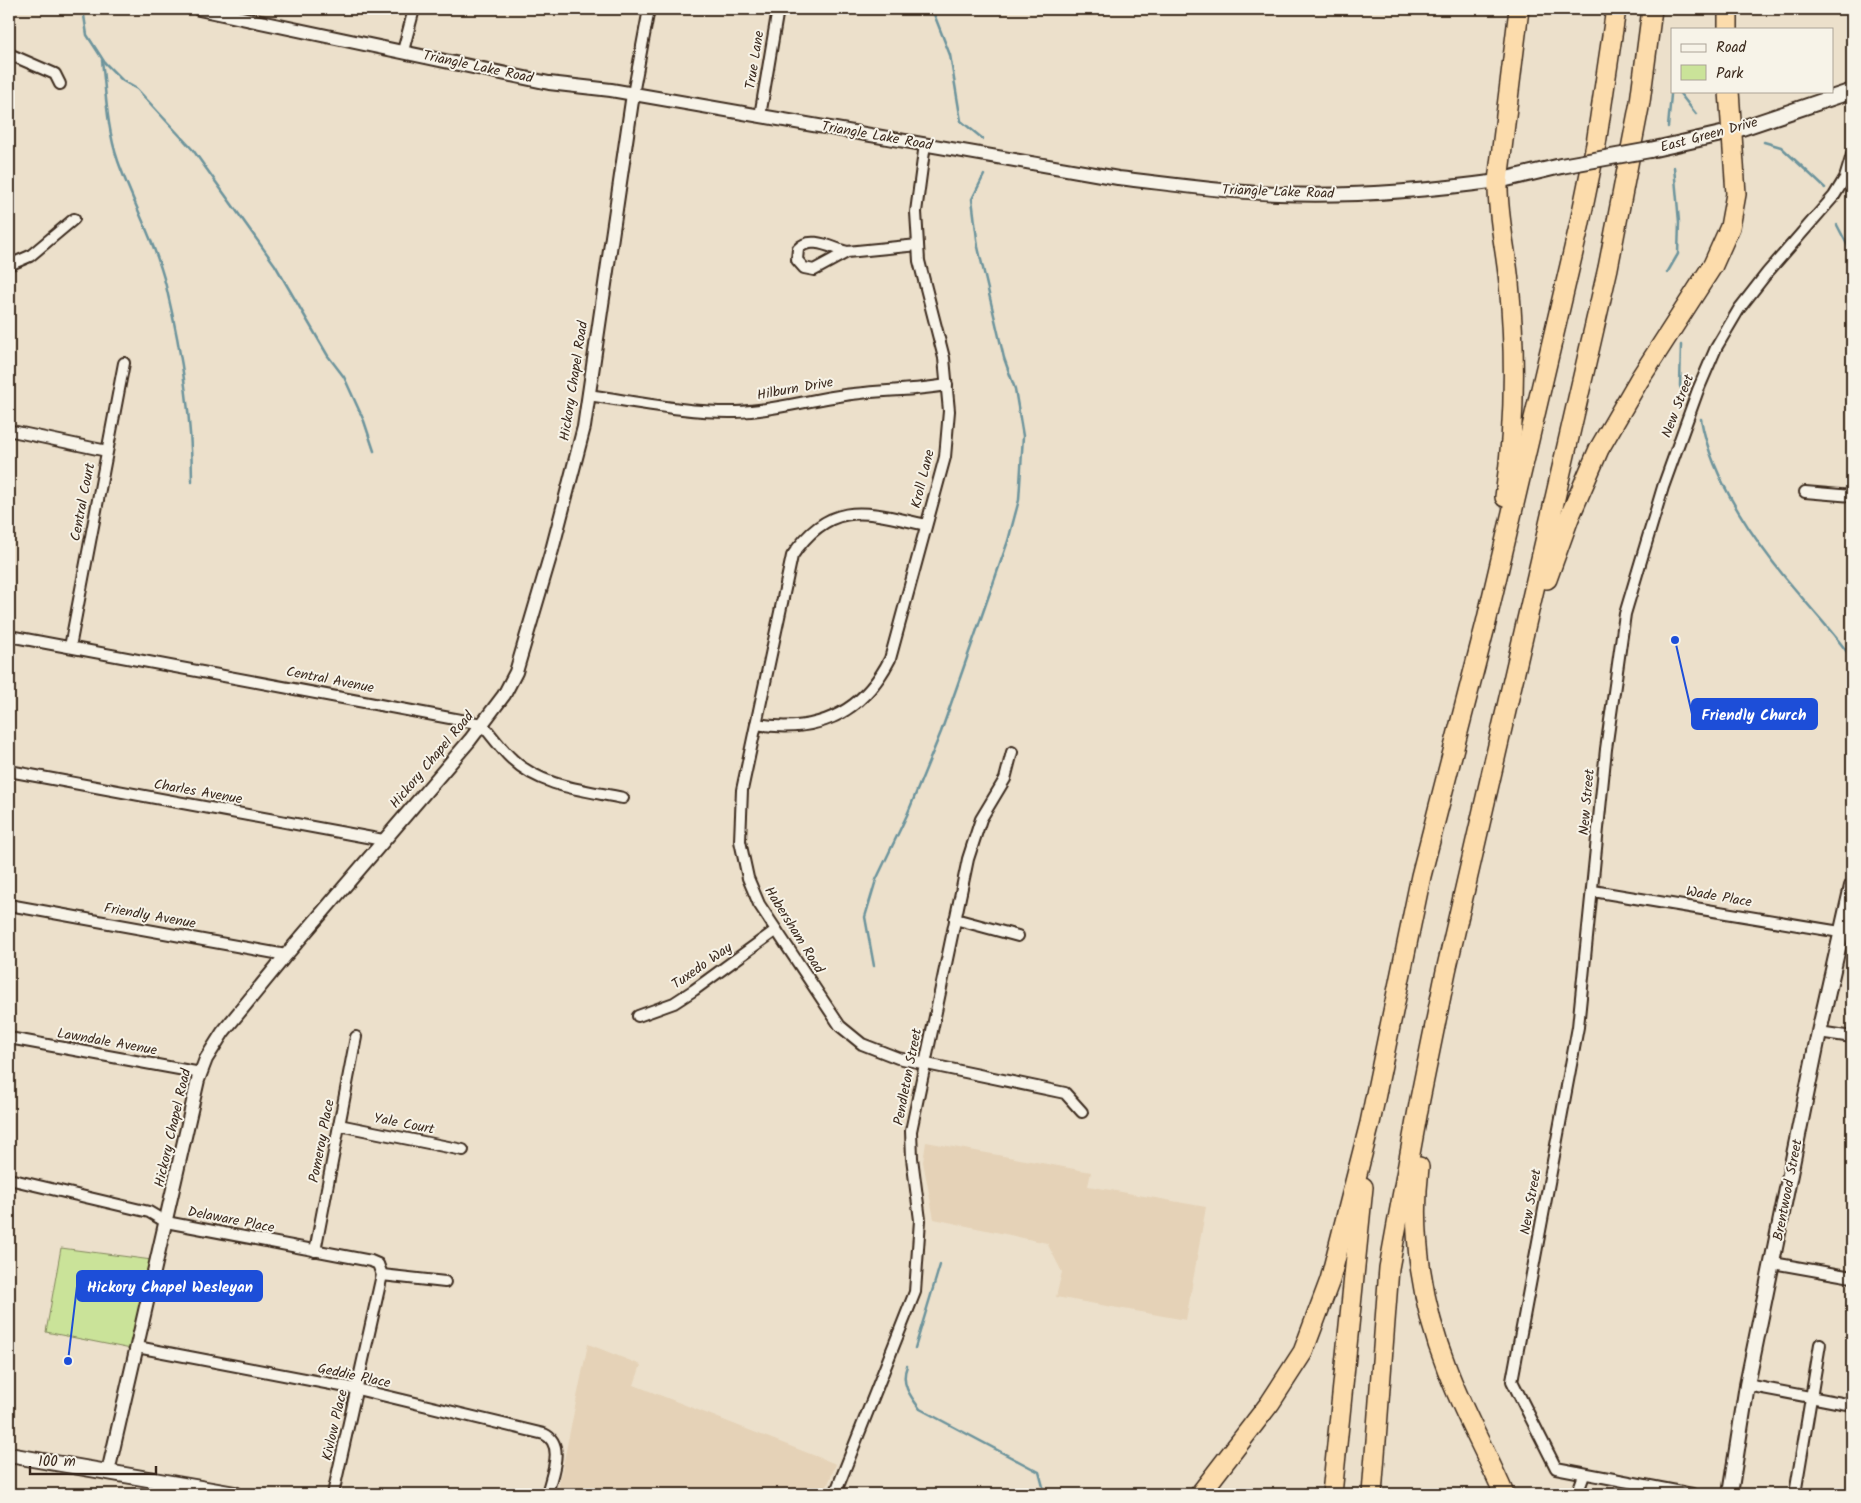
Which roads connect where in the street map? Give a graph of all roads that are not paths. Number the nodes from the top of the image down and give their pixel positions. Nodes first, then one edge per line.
1 (199, 9) edge
2 (414, 9) edge
3 (649, 9) edge
4 (778, 9) edge
5 (1519, 9) edge
6 (1608, 9) edge
7 (1616, 9) edge
8 (1652, 9) edge
9 (1728, 9) edge
10 (1728, 28) edge
11 (403, 51) junction
12 (9, 54) edge
13 (1607, 81) junction
14 (60, 84) dead end
15 (1730, 92) edge
16 (1852, 93) edge
17 (632, 94) junction
18 (760, 116) junction
19 (1730, 132) junction
20 (925, 144) junction
21 (1852, 155) edge
22 (1561, 166) joint
23 (1498, 181) junction
24 (74, 219) dead end
25 (918, 245) junction
26 (847, 252) dead end
27 (9, 265) edge
28 (124, 363) dead end
29 (947, 385) junction
30 (588, 395) junction
31 (12, 431) dead end
32 (107, 450) junction
33 (1805, 492) dead end
34 (1852, 496) edge
35 (926, 526) junction
36 (1486, 624) junction
37 (9, 636) edge
38 (70, 647) junction
39 (1512, 686) junction
40 (482, 724) junction
41 (756, 724) junction
42 (1012, 752) dead end
43 (9, 771) edge
44 (623, 798) dead end
45 (383, 840) junction
46 (1852, 886) edge
47 (1593, 891) junction
48 (9, 905) edge
49 (955, 919) junction
50 (776, 930) junction
51 (1840, 932) junction
52 (1018, 936) dead end
53 (286, 955) junction
54 (638, 1016) dead end
55 (1819, 1032) junction
56 (356, 1037) dead end
57 (1852, 1037) edge
58 (9, 1038) edge
59 (924, 1064) junction
60 (201, 1073) junction
61 (1420, 1099) junction
62 (1082, 1112) dead end
63 (1370, 1123) junction
64 (339, 1125) junction
65 (463, 1150) dead end
66 (9, 1179) edge
67 (166, 1222) junction
68 (315, 1250) junction
69 (1774, 1263) junction
70 (382, 1275) junction
71 (1852, 1277) edge
72 (445, 1282) dead end
73 (1820, 1344) dead end
74 (137, 1348) junction
75 (1747, 1385) junction
76 (357, 1390) junction
77 (1811, 1398) junction
78 (1852, 1405) edge
79 (9, 1455) edge
80 (108, 1472) junction
81 (1584, 1475) junction
82 (235, 1494) edge
83 (333, 1494) edge
84 (547, 1494) edge
85 (835, 1494) edge
86 (1200, 1494) edge
87 (1332, 1494) edge
88 (1372, 1494) edge
89 (1504, 1494) edge
90 (1577, 1494) edge
91 (1692, 1494) edge
92 (1730, 1494) edge
93 (1795, 1494) edge

1 - 11 street, Triangle Lake Road
2 - 11 street
3 - 17 street, Hickory Chapel Road
4 - 18 street, True Lane
5 - 23 highway
6 - 13 highway
7 - 13 highway
8 - 39 highway
9 - 10 highway
11 - 17 street, Triangle Lake Road
12 - 14 street
13 - 36 highway
15 - 19 highway
16 - 19 main road, East Green Drive
17 - 18 street, Triangle Lake Road
17 - 30 street, Hickory Chapel Road
18 - 20 street, Triangle Lake Road
19 - 22 main road, East Green Drive, bridge
19 - 39 highway
20 - 23 street, Triangle Lake Road
20 - 25 street, Kroll Lane
21 - 47 street, New Street
22 - 23 main road, Triangle Lake Road
23 - 36 highway
24 - 27 street
25 - 26 street
25 - 29 street, Kroll Lane
28 - 32 street, Central Court
29 - 30 street, Hilburn Drive
29 - 35 street, Kroll Lane
30 - 40 street, Hickory Chapel Road
31 - 32 street
32 - 38 street, Central Court
33 - 34 street
35 - 41 street, Kroll Lane
35 - 41 street, Habersham Road
36 - 63 highway
37 - 38 street, Central Avenue
38 - 40 street, Central Avenue
39 - 61 highway
40 - 44 street
40 - 45 street, Hickory Chapel Road
41 - 50 street, Habersham Road
42 - 49 street, Pendleton Street
43 - 45 street, Charles Avenue
45 - 53 street, Hickory Chapel Road
46 - 51 main road, Brentwood Street
47 - 51 street, Wade Place
47 - 81 street, New Street
48 - 53 street, Friendly Avenue
49 - 52 street
49 - 59 street, Pendleton Street
50 - 54 street, Tuxedo Way
50 - 59 street, Habersham Road
51 - 55 main road, Brentwood Street
53 - 60 street, Hickory Chapel Road
55 - 57 street
55 - 69 main road, Brentwood Street
56 - 64 street, Pomeroy Place
58 - 60 street, Lawndale Avenue
59 - 62 street, Habersham Road
59 - 85 street, Pendleton Street
60 - 67 street, Hickory Chapel Road
61 - 88 highway
61 - 89 highway
63 - 86 highway
63 - 87 highway
64 - 65 street, Yale Court
64 - 68 street, Pomeroy Place
66 - 67 street, Delaware Place
67 - 68 street, Delaware Place
67 - 74 street, Hickory Chapel Road
68 - 70 street, Delaware Place
69 - 71 street
69 - 75 main road, Brentwood Street
70 - 72 street
70 - 76 street, Kivlow Place
73 - 77 street
74 - 76 street, Geddie Place
74 - 80 street, Hickory Chapel Road
75 - 77 street
75 - 92 main road, Brentwood Street
76 - 83 street, Kivlow Place
76 - 84 street, Geddie Place
77 - 78 street
77 - 93 street
79 - 80 main road
80 - 82 main road
81 - 90 street
81 - 91 street, New Street

